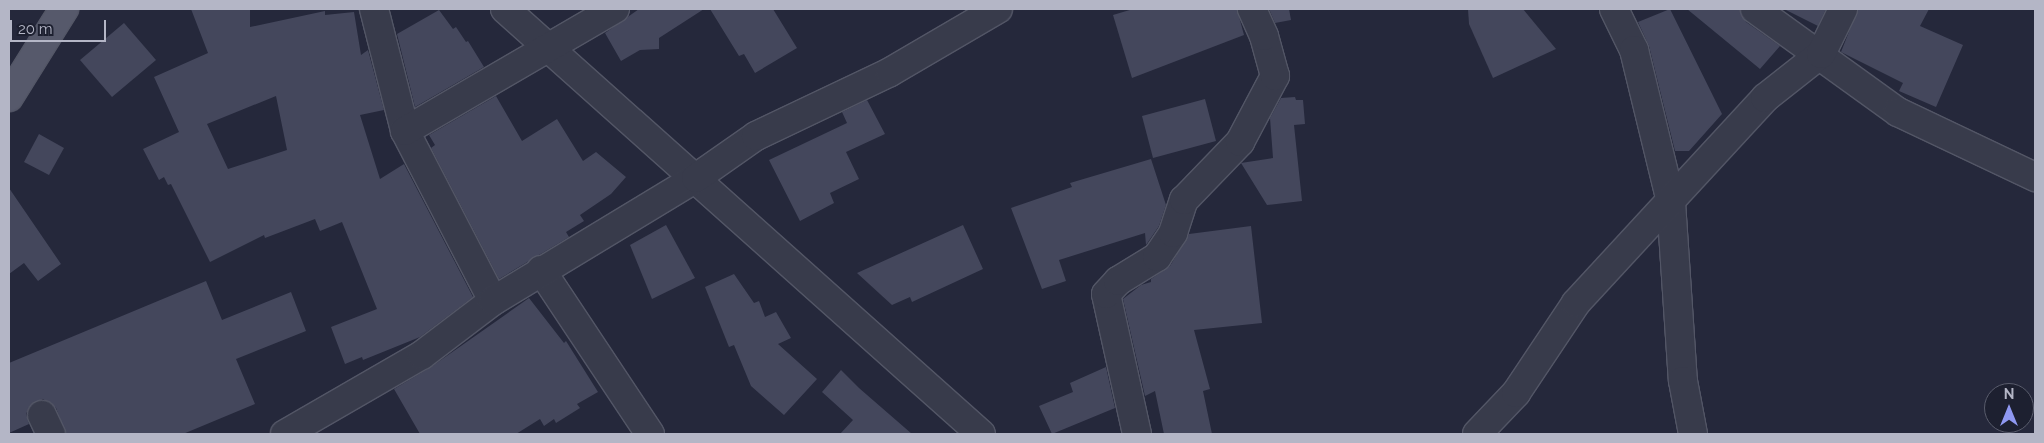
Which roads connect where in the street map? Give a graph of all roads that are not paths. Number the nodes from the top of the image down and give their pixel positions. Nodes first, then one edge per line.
1 (64, 9) edge
2 (374, 9) edge
3 (505, 9) edge
4 (615, 9) edge
5 (998, 9) edge
6 (1252, 9) edge
7 (1614, 9) edge
8 (1843, 9) edge
9 (1758, 10) edge
10 (551, 48) junction
11 (1822, 54) junction
12 (9, 97) edge
13 (405, 131) junction
14 (2035, 177) edge
15 (696, 178) junction
16 (1671, 202) junction
17 (541, 270) junction
18 (493, 301) junction
19 (285, 434) edge
20 (650, 434) edge
21 (981, 434) edge
22 (1137, 434) edge
23 (1477, 434) edge
24 (1693, 434) edge

1 - 12 main road
2 - 13 street
3 - 10 street
4 - 10 street
5 - 15 street
6 - 22 street
7 - 16 street
8 - 11 street
9 - 11 street
10 - 13 street
10 - 15 street
11 - 14 street
11 - 16 street
13 - 18 street
15 - 17 street
15 - 21 street
16 - 23 street
16 - 24 street
17 - 18 street
17 - 20 street
18 - 19 street

